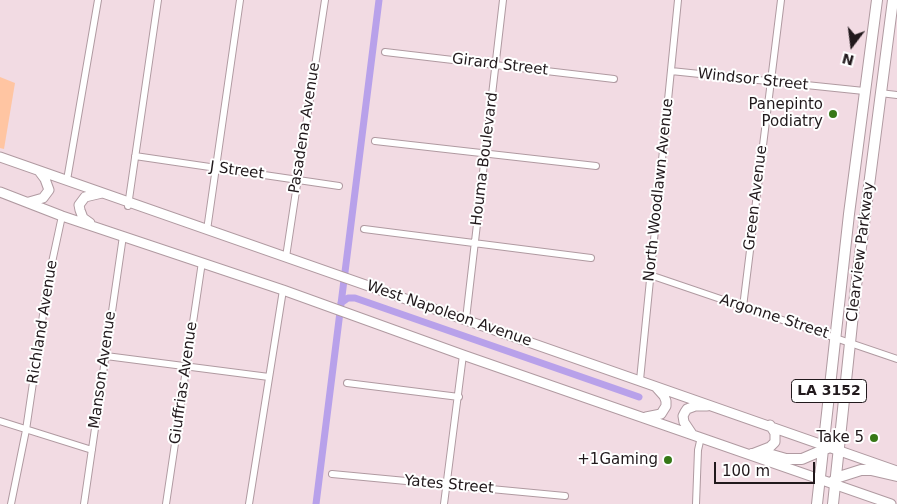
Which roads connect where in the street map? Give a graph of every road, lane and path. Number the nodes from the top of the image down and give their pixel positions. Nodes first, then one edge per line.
1 (98, 0) edge
2 (158, 0) edge
3 (240, 0) edge
4 (325, 0) edge
5 (503, 0) edge
6 (678, 0) edge
7 (781, 0) edge
8 (878, 0) edge
9 (893, 0) edge
10 (385, 52) dead end
11 (868, 60) junction
12 (496, 65) junction
13 (671, 71) junction
14 (614, 79) dead end
15 (770, 82) junction
16 (864, 91) junction
17 (880, 93) junction
18 (897, 95) edge
19 (876, 124) junction
20 (374, 141) dead end
21 (486, 154) junction
22 (135, 156) junction
23 (0, 157) edge
24 (596, 166) dead end
25 (216, 168) junction
26 (38, 170) junction
27 (67, 180) junction
28 (297, 180) junction
29 (339, 186) dead end
30 (0, 192) edge
31 (102, 193) junction
32 (26, 202) junction
33 (128, 204) junction
34 (62, 216) junction
35 (93, 226) junction
36 (364, 229) dead end
37 (207, 230) junction
38 (123, 236) junction
39 (475, 243) junction
40 (286, 257) junction
41 (591, 258) dead end
42 (202, 262) junction
43 (650, 275) junction
44 (283, 290) junction
45 (743, 307) junction
46 (466, 319) junction
47 (835, 337) junction
48 (850, 342) junction
49 (463, 355) junction
50 (106, 356) junction
51 (897, 359) edge
52 (187, 366) junction
53 (270, 377) junction
54 (640, 380) junction
55 (347, 383) dead end
56 (654, 385) junction
57 (459, 397) junction
58 (712, 406) junction
59 (644, 417) junction
60 (0, 421) edge
61 (770, 425) junction
62 (26, 430) junction
63 (697, 436) junction
64 (828, 448) junction
65 (92, 450) junction
66 (752, 454) junction
67 (897, 471) edge
68 (332, 474) dead end
69 (897, 476) edge
70 (820, 480) junction
71 (833, 482) junction
72 (446, 484) junction
73 (566, 496) dead end
74 (817, 501) edge
75 (12, 504) edge
76 (84, 504) edge
77 (166, 504) edge
78 (249, 504) edge
79 (444, 504) edge
80 (696, 504) edge
81 (832, 504) edge
82 (891, 504) edge

1 - 27 street
2 - 22 street
3 - 25 street
4 - 28 street, Pasadena Avenue
5 - 12 street, Houma Boulevard
6 - 13 street, North Woodlawn Avenue
7 - 15 street, Green Avenue
8 - 11 highway, Clearview Parkway / LA 3152
9 - 17 highway, Clearview Parkway / LA 3152
10 - 12 street, Girard Street
11 - 16 highway, Clearview Parkway / LA 3152
11 - 17 highway
12 - 14 street, Girard Street
12 - 21 street, Houma Boulevard
13 - 15 street, Windsor Street
13 - 43 street, North Woodlawn Avenue
15 - 16 street, Windsor Street
15 - 45 street, Green Avenue
16 - 19 highway
16 - 47 highway, Clearview Parkway / LA 3152
17 - 18 street
17 - 19 highway, Clearview Parkway / LA 3152
19 - 48 highway, Clearview Parkway / LA 3152
20 - 21 street
21 - 24 street
21 - 39 street, Houma Boulevard
22 - 25 street, J Street
22 - 33 street
23 - 26 main road, West Napoleon Avenue
25 - 28 street, J Street
25 - 37 street
26 - 27 main road, West Napoleon Avenue
26 - 32 main road
27 - 31 main road, West Napoleon Avenue
28 - 29 street, J Street
28 - 40 street, Pasadena Avenue
30 - 32 main road
31 - 33 main road, West Napoleon Avenue
31 - 35 main road
32 - 34 main road
33 - 37 main road, West Napoleon Avenue
34 - 35 main road
34 - 62 street, Richland Avenue
35 - 38 main road
36 - 39 street
37 - 40 main road, West Napoleon Avenue
38 - 42 main road
38 - 50 street, Manson Avenue
39 - 41 street
39 - 46 street, Houma Boulevard
40 - 46 main road, West Napoleon Avenue
42 - 44 main road
42 - 52 street, Giuffrias Avenue
43 - 45 street, Argonne Street
43 - 54 street, North Woodlawn Avenue
44 - 49 main road
44 - 53 street
45 - 47 street, Argonne Street
46 - 54 main road, West Napoleon Avenue
47 - 48 street, Argonne Street
47 - 64 highway, Clearview Parkway / LA 3152
48 - 51 street, Argonne Street
48 - 64 highway, Clearview Parkway / LA 3152
49 - 57 street
49 - 59 main road
50 - 52 street
50 - 65 street, Manson Avenue
52 - 53 street
52 - 77 street, Giuffrias Avenue
53 - 78 street
54 - 56 main road, West Napoleon Avenue
55 - 57 street
56 - 58 main road, West Napoleon Avenue
56 - 59 main road
57 - 72 street
58 - 61 main road, West Napoleon Avenue
58 - 63 main road
59 - 63 main road
60 - 62 street
61 - 64 main road, West Napoleon Avenue
61 - 66 main road
62 - 65 street
62 - 75 street, Richland Avenue
63 - 66 main road
63 - 80 street
64 - 66 highway
64 - 67 main road, West Napoleon Avenue
64 - 70 highway, Clearview Parkway / LA 3152
64 - 71 highway, Clearview Parkway / LA 3152
65 - 76 street, Manson Avenue
66 - 70 main road
68 - 72 street, Yates Street
69 - 71 highway
70 - 71 main road
70 - 74 highway, Clearview Parkway / LA 3152
71 - 74 highway
71 - 81 highway, Clearview Parkway / LA 3152
71 - 82 main road
72 - 73 street, Yates Street
72 - 79 street

